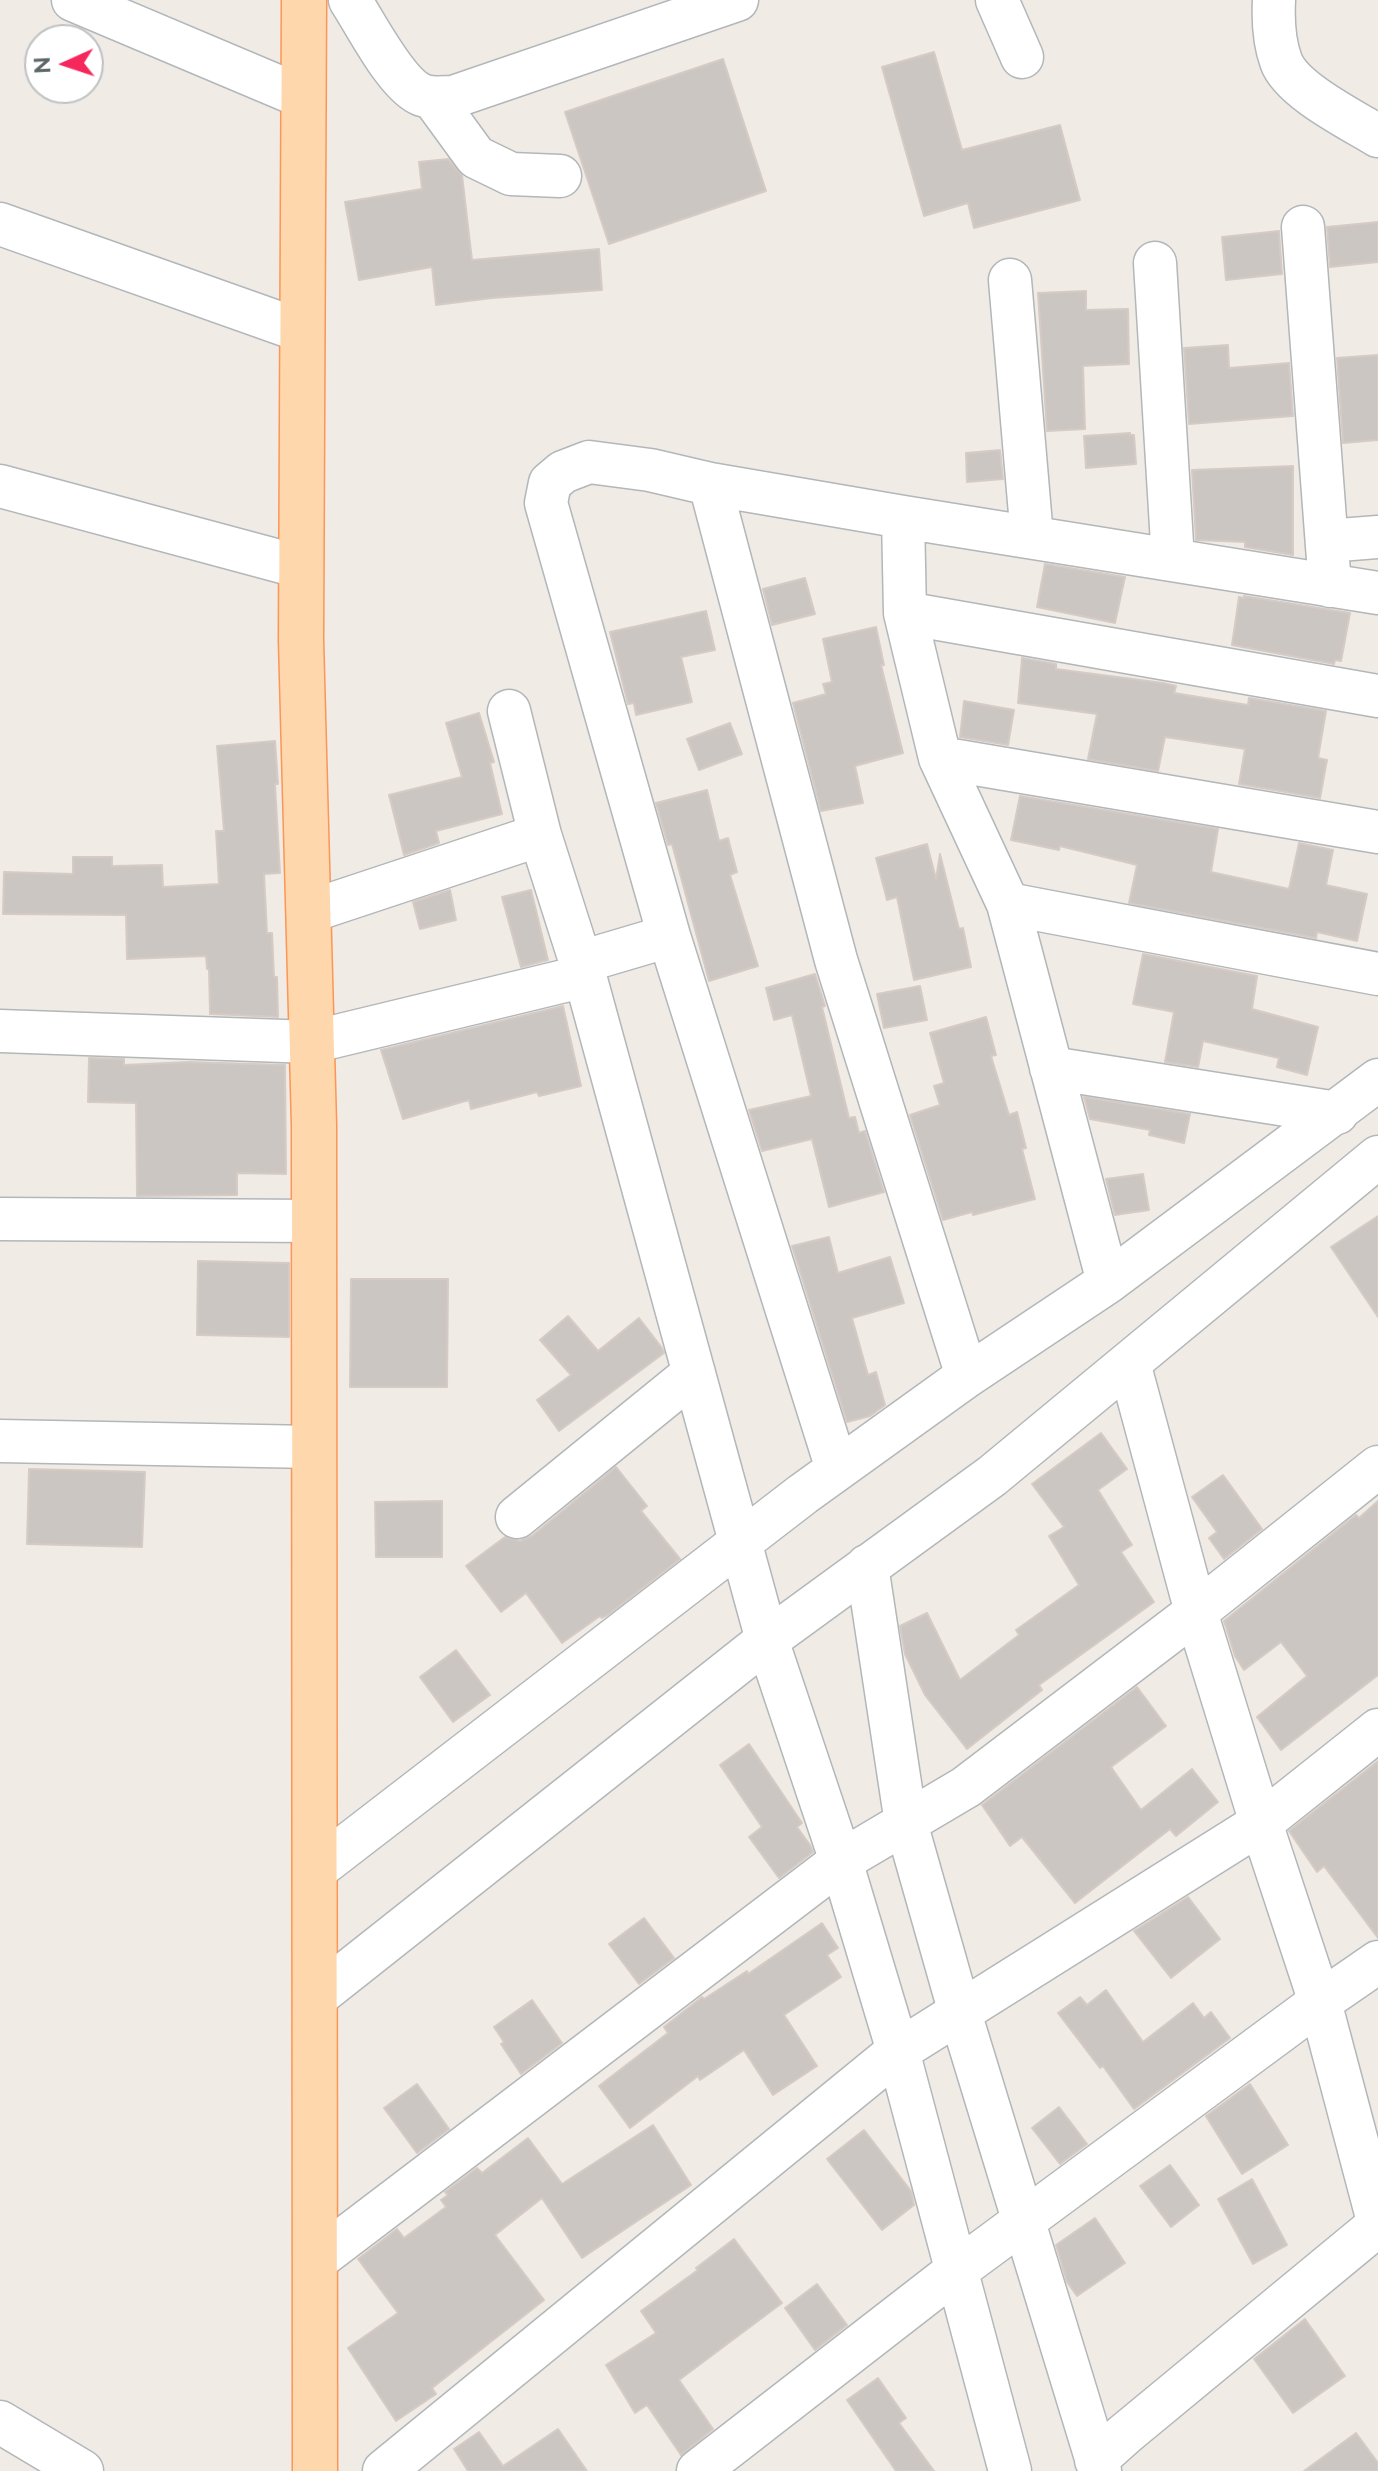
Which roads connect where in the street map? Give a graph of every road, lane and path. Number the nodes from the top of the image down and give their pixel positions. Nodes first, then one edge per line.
1 (73, 0) edge
2 (304, 0) edge
3 (350, 0) edge
4 (737, 0) edge
5 (997, 0) edge
6 (1274, 0) edge
7 (1022, 57) dead end
8 (303, 97) junction
9 (433, 98) junction
10 (1378, 136) edge
11 (560, 176) dead end
12 (0, 224) edge
13 (1303, 227) dead end
14 (1155, 263) dead end
15 (1010, 280) dead end
16 (302, 331) junction
17 (710, 484) junction
18 (0, 486) edge
19 (903, 517) junction
20 (1032, 537) junction
21 (1378, 537) edge
22 (1327, 541) junction
23 (1173, 560) junction
24 (301, 567) junction
25 (1330, 586) junction
26 (1378, 593) edge
27 (905, 613) junction
28 (1378, 696) edge
29 (509, 711) dead end
30 (940, 758) junction
31 (1378, 832) edge
32 (540, 835) junction
33 (1008, 904) junction
34 (308, 912) junction
35 (616, 955) junction
36 (1378, 974) edge
37 (0, 1031) edge
38 (312, 1042) junction
39 (1051, 1068) junction
40 (1378, 1080) edge
41 (1337, 1113) junction
42 (1378, 1157) edge
43 (0, 1219) edge
44 (314, 1221) junction
45 (1108, 1282) junction
46 (1129, 1363) junction
47 (694, 1373) junction
48 (967, 1376) junction
49 (0, 1441) edge
50 (313, 1447) junction
51 (1378, 1467) edge
52 (837, 1469) junction
53 (517, 1517) dead end
54 (751, 1534) junction
55 (867, 1566) junction
56 (1196, 1612) junction
57 (779, 1632) junction
58 (1378, 1730) edge
59 (906, 1823) junction
60 (1261, 1823) junction
61 (841, 1861) junction
62 (314, 1871) junction
63 (1378, 1962) edge
64 (316, 1997) junction
65 (1320, 2002) junction
66 (960, 2013) junction
67 (898, 2051) junction
68 (1376, 2208) edge
69 (1024, 2220) junction
70 (315, 2261) junction
71 (957, 2270) junction
72 (0, 2422) edge
73 (1098, 2465) edge
74 (82, 2471) edge
75 (315, 2471) edge
76 (384, 2471) edge
77 (698, 2471) edge
78 (1010, 2471) edge

1 - 8 street
2 - 8 main road
3 - 9 street
4 - 9 street
5 - 7 street
6 - 10 street
8 - 16 main road
9 - 11 street
12 - 16 street
13 - 22 street
14 - 23 street
15 - 20 street
16 - 24 main road
17 - 19 street
17 - 35 street
17 - 48 street
18 - 24 street
19 - 20 street
19 - 27 street
20 - 23 street
21 - 22 street
22 - 25 street
23 - 25 street
24 - 34 main road
25 - 26 street
27 - 28 street
27 - 30 street
29 - 32 street
30 - 31 street
30 - 33 street
32 - 34 street
32 - 35 street
33 - 36 street
33 - 39 street
34 - 38 main road
35 - 38 street
35 - 47 street
35 - 52 street
37 - 38 street
38 - 44 main road
39 - 41 street
39 - 45 street
40 - 41 street
41 - 45 street
42 - 46 street
43 - 44 street
44 - 50 main road
45 - 48 street
46 - 55 street
46 - 56 street
47 - 53 street
47 - 54 street
48 - 52 street
49 - 50 street
50 - 62 main road
51 - 56 street
52 - 54 street
54 - 57 street
54 - 62 street
55 - 57 street
55 - 59 street
56 - 59 street
56 - 60 street
57 - 61 street
57 - 64 street
58 - 60 street
59 - 61 street
59 - 66 street
60 - 65 street
60 - 66 street
61 - 67 street
61 - 70 street
62 - 64 main road
63 - 65 street
64 - 70 main road
65 - 68 street
65 - 69 street
66 - 67 street
66 - 69 street
67 - 71 street
67 - 76 street
68 - 73 street
69 - 71 street
69 - 73 street
70 - 75 main road
71 - 77 street
71 - 78 street
72 - 74 street

